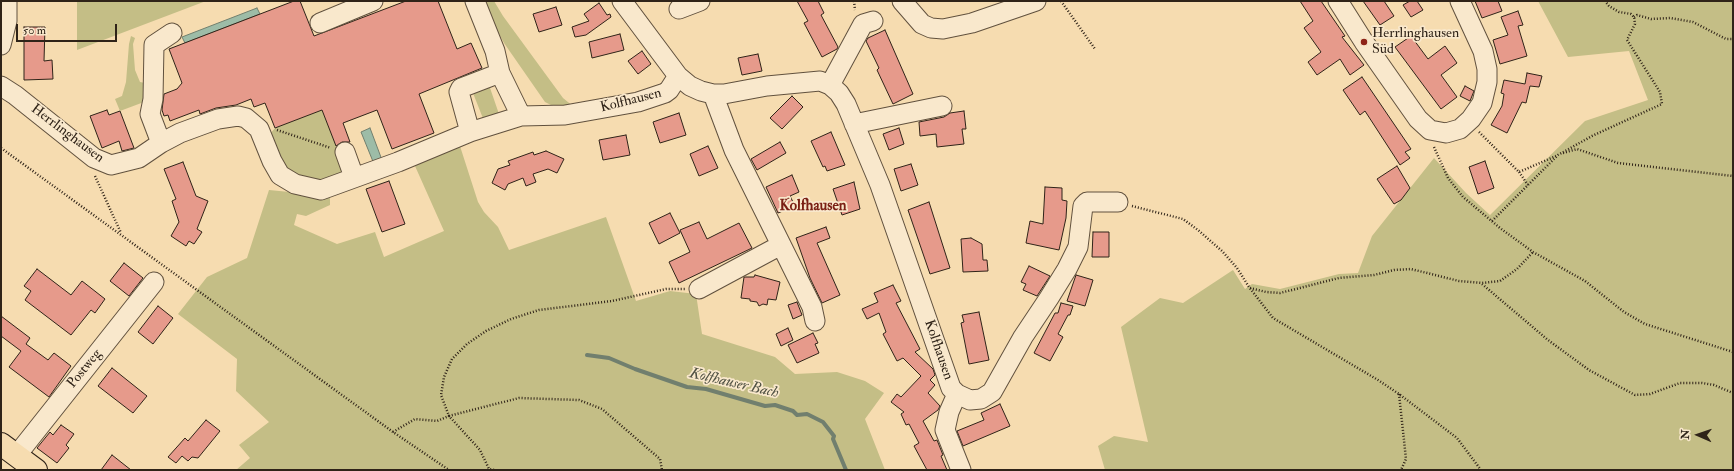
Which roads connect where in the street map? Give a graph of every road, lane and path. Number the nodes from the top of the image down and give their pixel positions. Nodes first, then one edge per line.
1 (7, 1) edge
2 (373, 1) edge
3 (475, 1) edge
4 (622, 1) edge
5 (700, 1) edge
6 (902, 1) edge
7 (1036, 1) edge
8 (1061, 1) edge
9 (1338, 1) edge
10 (1460, 1) edge
11 (1605, 1) edge
12 (679, 9) dead end
13 (1634, 17) junction
14 (873, 22) dead end
15 (320, 23) dead end
16 (172, 33) dead end
17 (1733, 39) edge
18 (1, 45) edge
19 (1096, 49) dead end
20 (500, 74) junction
21 (678, 76) junction
22 (830, 85) junction
23 (1, 86) edge
24 (713, 94) junction
25 (942, 106) dead end
26 (522, 116) junction
27 (854, 124) junction
28 (1466, 125) junction
29 (1430, 130) junction
30 (260, 132) junction
31 (470, 132) junction
32 (161, 143) junction
33 (1, 148) edge
34 (84, 150) junction
35 (345, 152) joint
36 (1558, 155) junction
37 (1520, 172) junction
38 (1733, 176) edge
39 (354, 177) junction
40 (1528, 185) junction
41 (1118, 202) joint
42 (1492, 221) junction
43 (121, 234) junction
44 (781, 245) junction
45 (1533, 252) junction
46 (154, 282) dead end
47 (1482, 283) junction
48 (1249, 287) junction
49 (699, 289) joint
50 (815, 321) dead end
51 (1733, 352) edge
52 (1733, 393) edge
53 (957, 394) junction
54 (1398, 394) junction
55 (449, 416) junction
56 (393, 432) junction
57 (9, 450) edge
58 (36, 470) edge
59 (449, 470) edge
60 (489, 470) edge
61 (494, 470) edge
62 (662, 470) edge
63 (961, 470) edge
64 (1401, 470) edge
65 (1481, 470) edge

1 - 18 street
2 - 15 street
3 - 20 street
4 - 21 street, Kolfhausen
5 - 12 street
6 - 7 street
8 - 19 path
9 - 29 street
10 - 28 street
11 - 13 path
13 - 17 path
13 - 36 path
14 - 22 street
16 - 32 street
20 - 26 street
20 - 31 street
21 - 24 street, Kolfhausen
21 - 26 street, Kolfhausen
22 - 24 street, Kolfhausen
22 - 27 street, Kolfhausen
23 - 34 street, Herrlinghausen
24 - 44 street
25 - 27 street
26 - 31 street, Kolfhausen
27 - 53 street, Kolfhausen
28 - 29 street
28 - 37 path
29 - 42 path
30 - 32 street, Herrlinghausen
30 - 35 path
30 - 39 street, Kolfhausen
31 - 39 street, Kolfhausen
32 - 34 street, Herrlinghausen
33 - 43 path
34 - 43 path
35 - 39 street
36 - 37 path
36 - 38 path
36 - 40 path
37 - 40 path
40 - 42 path
41 - 48 path
41 - 53 street, Kolfhausen
42 - 45 path
43 - 56 path
44 - 49 street
44 - 50 street
45 - 47 path
45 - 51 path
46 - 57 street, Postweg
47 - 48 path
47 - 52 path
48 - 54 path
49 - 55 path
53 - 63 street
54 - 64 path
54 - 65 path
55 - 56 path
55 - 60 path
55 - 62 path
56 - 59 path
57 - 58 main road
60 - 61 path

